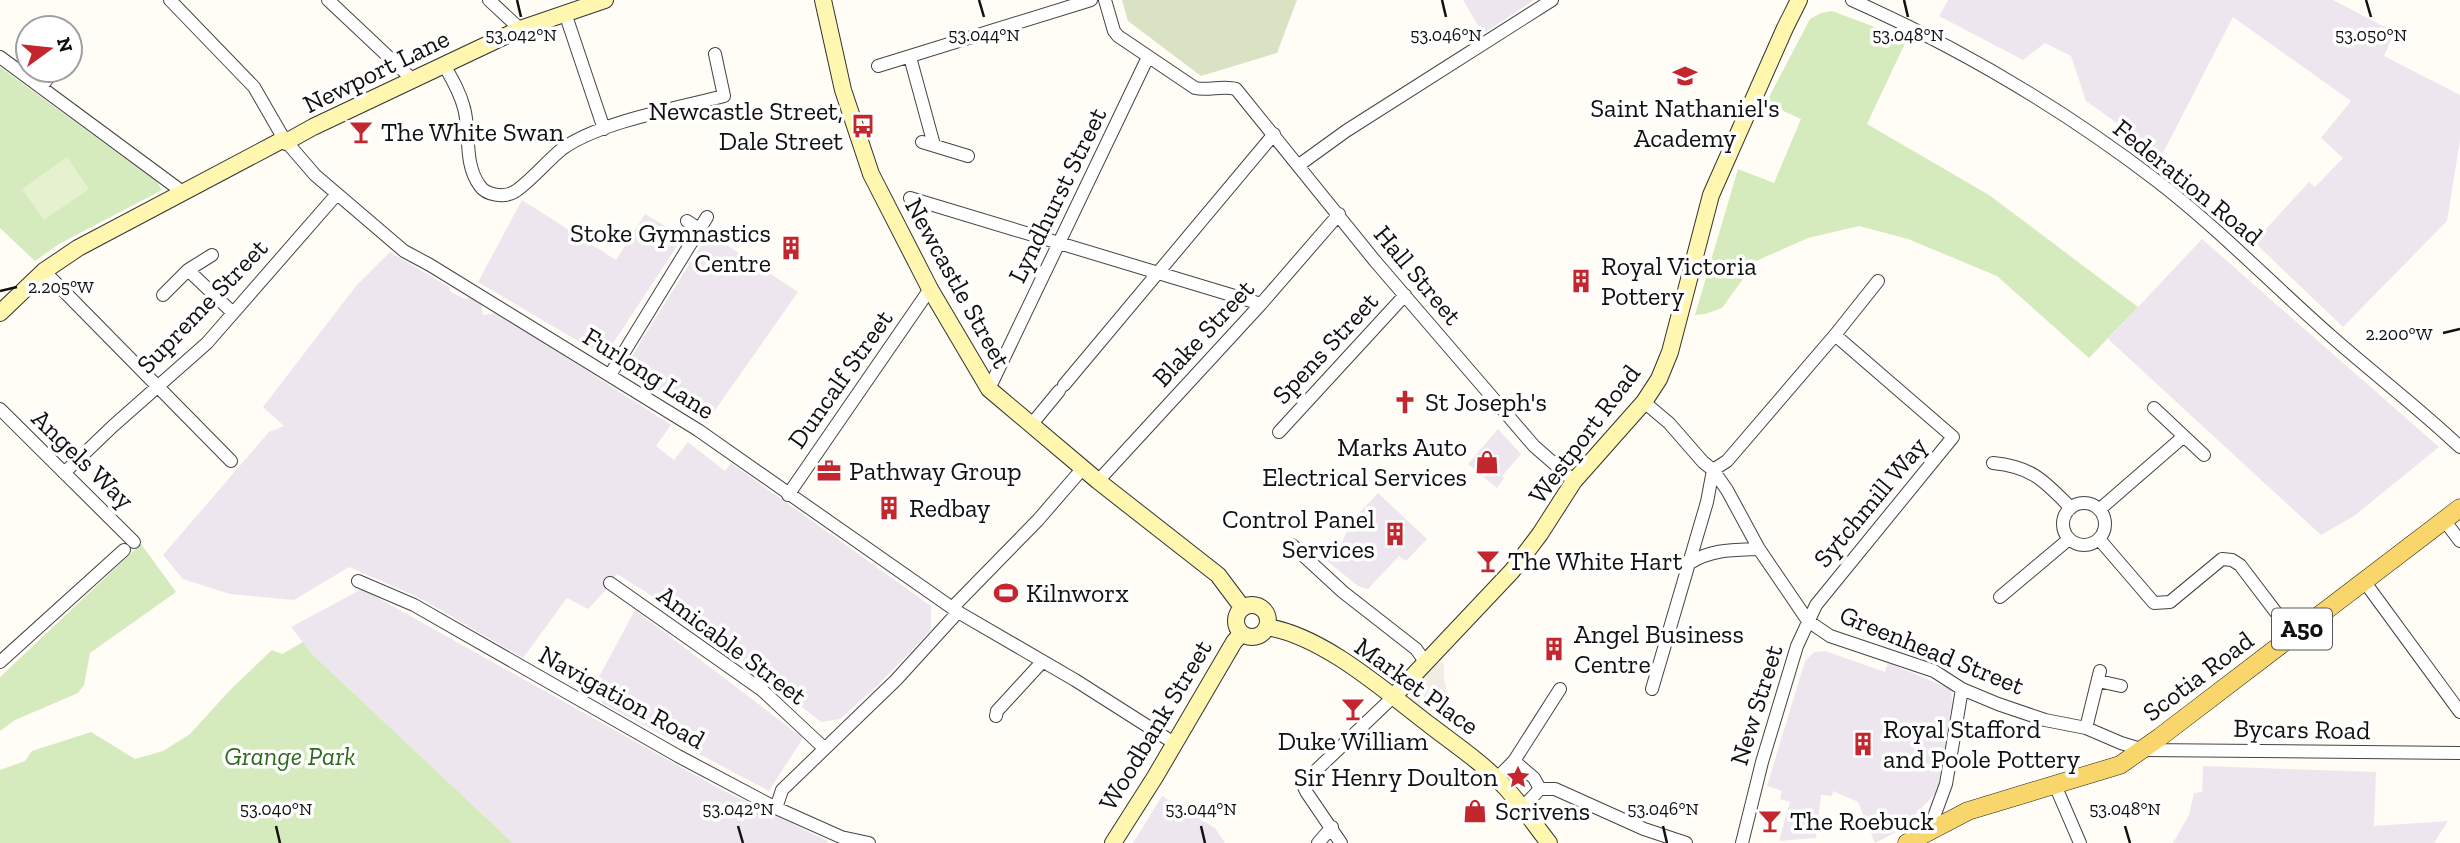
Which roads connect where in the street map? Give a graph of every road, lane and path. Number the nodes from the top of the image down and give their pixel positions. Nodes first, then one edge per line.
1 (170, 0) edge
2 (328, 0) edge
3 (489, 0) edge
4 (823, 0) edge
5 (1091, 0) edge
6 (1105, 0) edge
7 (1552, 0) edge
8 (1799, 0) edge
9 (1852, 0) edge
10 (600, 1) edge
11 (565, 13) junction
12 (520, 29) junction
13 (715, 54) dead end
14 (0, 57) edge
15 (1148, 57) junction
16 (910, 58) junction
17 (444, 65) junction
18 (878, 66) dead end
19 (412, 79) junction
20 (43, 84) edge
21 (41, 87) junction
22 (604, 129) junction
23 (1274, 134) junction
24 (285, 141) junction
25 (968, 156) dead end
26 (1299, 165) junction
27 (184, 193) junction
28 (337, 194) junction
29 (910, 198) dead end
30 (1339, 214) junction
31 (707, 217) dead end
32 (687, 221) dead end
33 (699, 229) junction
34 (1059, 244) junction
35 (212, 255) dead end
36 (188, 270) junction
37 (44, 271) junction
38 (1160, 274) junction
39 (1878, 281) dead end
40 (930, 289) junction
41 (163, 295) dead end
42 (1405, 295) junction
43 (1261, 304) junction
44 (233, 312) junction
45 (0, 313) edge
46 (1835, 335) junction
47 (610, 375) junction
48 (158, 386) junction
49 (989, 389) junction
50 (1644, 402) junction
51 (2154, 408) dead end
52 (0, 409) edge
53 (1031, 425) junction
54 (1279, 432) dead end
55 (2183, 437) junction
56 (2460, 447) edge
57 (2204, 455) dead end
58 (231, 461) dead end
59 (1993, 463) dead end
60 (1083, 468) junction
61 (1713, 470) junction
62 (64, 473) junction
63 (1098, 481) junction
64 (1574, 481) junction
65 (788, 495) junction
66 (2071, 508) junction
67 (2460, 508) edge
68 (2100, 509) junction
69 (2444, 520) junction
70 (2069, 539) junction
71 (2099, 539) junction
72 (2460, 541) edge
73 (1292, 545) dead end
74 (1759, 549) junction
75 (1690, 563) junction
76 (358, 581) dead end
77 (2364, 581) junction
78 (610, 583) dead end
79 (2000, 597) dead end
80 (1242, 607) junction
81 (955, 610) junction
82 (1808, 621) junction
83 (1267, 627) junction
84 (1241, 634) junction
85 (2294, 636) junction
86 (0, 662) edge
87 (1042, 662) junction
88 (1426, 663) junction
89 (2121, 686) dead end
90 (1560, 689) dead end
91 (1653, 689) dead end
92 (1962, 689) junction
93 (1394, 697) junction
94 (2460, 712) edge
95 (996, 716) dead end
96 (2086, 728) junction
97 (1174, 743) junction
98 (824, 748) junction
99 (2144, 750) junction
100 (2460, 753) edge
101 (1514, 761) junction
102 (1496, 779) junction
103 (2055, 785) junction
104 (1540, 789) junction
105 (776, 808) junction
106 (1522, 808) junction
107 (1332, 827) junction
108 (1937, 827) junction
109 (840, 840) edge
110 (869, 843) edge
111 (1113, 843) edge
112 (1318, 843) edge
113 (1342, 843) edge
114 (1549, 843) edge
115 (1686, 843) edge
116 (1742, 843) edge
117 (1907, 843) edge
118 (2080, 843) edge

1 - 24 street, Furlong Lane
2 - 19 street
3 - 12 street
4 - 40 street, Newcastle Street
5 - 16 street
6 - 15 street
7 - 26 street
8 - 50 street, Westport Road
9 - 56 street, Federation Road
10 - 11 street, Newport Lane
11 - 12 street, Newport Lane
11 - 22 street
12 - 17 street, Newport Lane
13 - 22 street
14 - 21 street
15 - 23 street, Hall Street
15 - 34 street, Lyndhurst Street
16 - 18 street
16 - 25 street
17 - 19 street, Newport Lane
17 - 22 street
19 - 24 street, Newport Lane
20 - 21 street
21 - 27 street
23 - 26 street, Hall Street
23 - 38 street
24 - 27 street, Newport Lane
24 - 28 street, Furlong Lane
26 - 30 street, Hall Street
27 - 37 street, Newport Lane
28 - 44 street, Supreme Street
28 - 47 street, Furlong Lane
29 - 34 street
30 - 42 street, Hall Street
30 - 43 street, Blake Street
31 - 33 street
32 - 33 street
33 - 47 street
34 - 38 street
34 - 49 street, Lyndhurst Street
35 - 36 street
36 - 41 street
36 - 44 street
37 - 45 street, Newport Lane
37 - 48 street
38 - 43 street
38 - 53 street
39 - 46 street
40 - 49 street, Newcastle Street
40 - 65 street, Duncalf Street
42 - 54 street, Spens Street
42 - 64 street, Hall Street
43 - 63 street, Blake Street
44 - 48 street, Supreme Street
46 - 61 street
46 - 82 street, Sytchmill Way
47 - 65 street, Furlong Lane
48 - 58 street
48 - 62 street, Supreme Street
49 - 53 street, Newcastle Street
50 - 61 street, Greenhead Street
50 - 64 street, Westport Road
51 - 55 street
52 - 62 street, Angels Way
53 - 60 street, Newcastle Street
55 - 57 street
55 - 68 street
59 - 66 street
60 - 63 street, Newcastle Street
60 - 81 street
61 - 74 street, Greenhead Street
61 - 75 street
62 - 86 street, Angels Way
63 - 80 street, Newcastle Street
64 - 88 street, Westport Road
65 - 81 street, Furlong Lane
66 - 68 street
66 - 70 street
67 - 69 main road, Scotia Road / A50
68 - 71 street
69 - 72 street
69 - 77 main road, Scotia Road / A50
70 - 71 street
70 - 79 street
71 - 85 street
73 - 88 street
74 - 75 street
74 - 82 street, Greenhead Street
75 - 91 street
76 - 105 street, Navigation Road
77 - 85 main road, Scotia Road / A50
77 - 94 street
78 - 98 street, Amicable Street
80 - 83 street
80 - 84 street
81 - 87 street, Furlong Lane
81 - 98 street
82 - 92 street, Greenhead Street
82 - 116 street, New Street
83 - 84 street
83 - 93 street, Market Place
84 - 97 street, Woodbank Street
85 - 99 main road, Scotia Road / A50
87 - 95 street
87 - 97 street, Furlong Lane
88 - 93 street, Westport Road
89 - 96 street
90 - 101 street
92 - 96 street, Greenhead Street
92 - 108 street
93 - 102 street, Market Place
93 - 107 street
96 - 99 street, Greenhead Street
97 - 111 street, Woodbank Street
98 - 105 street
99 - 100 street, Bycars Road
99 - 103 main road, Scotia Road / A50
101 - 102 street
101 - 104 street
102 - 106 street, Market Place
103 - 108 main road, Scotia Road / A50
103 - 118 street
104 - 106 street
104 - 115 street
105 - 109 street, Navigation Road
106 - 114 street, Market Place
107 - 112 street
107 - 113 street
108 - 117 main road, A50
109 - 110 street, Navigation Road

